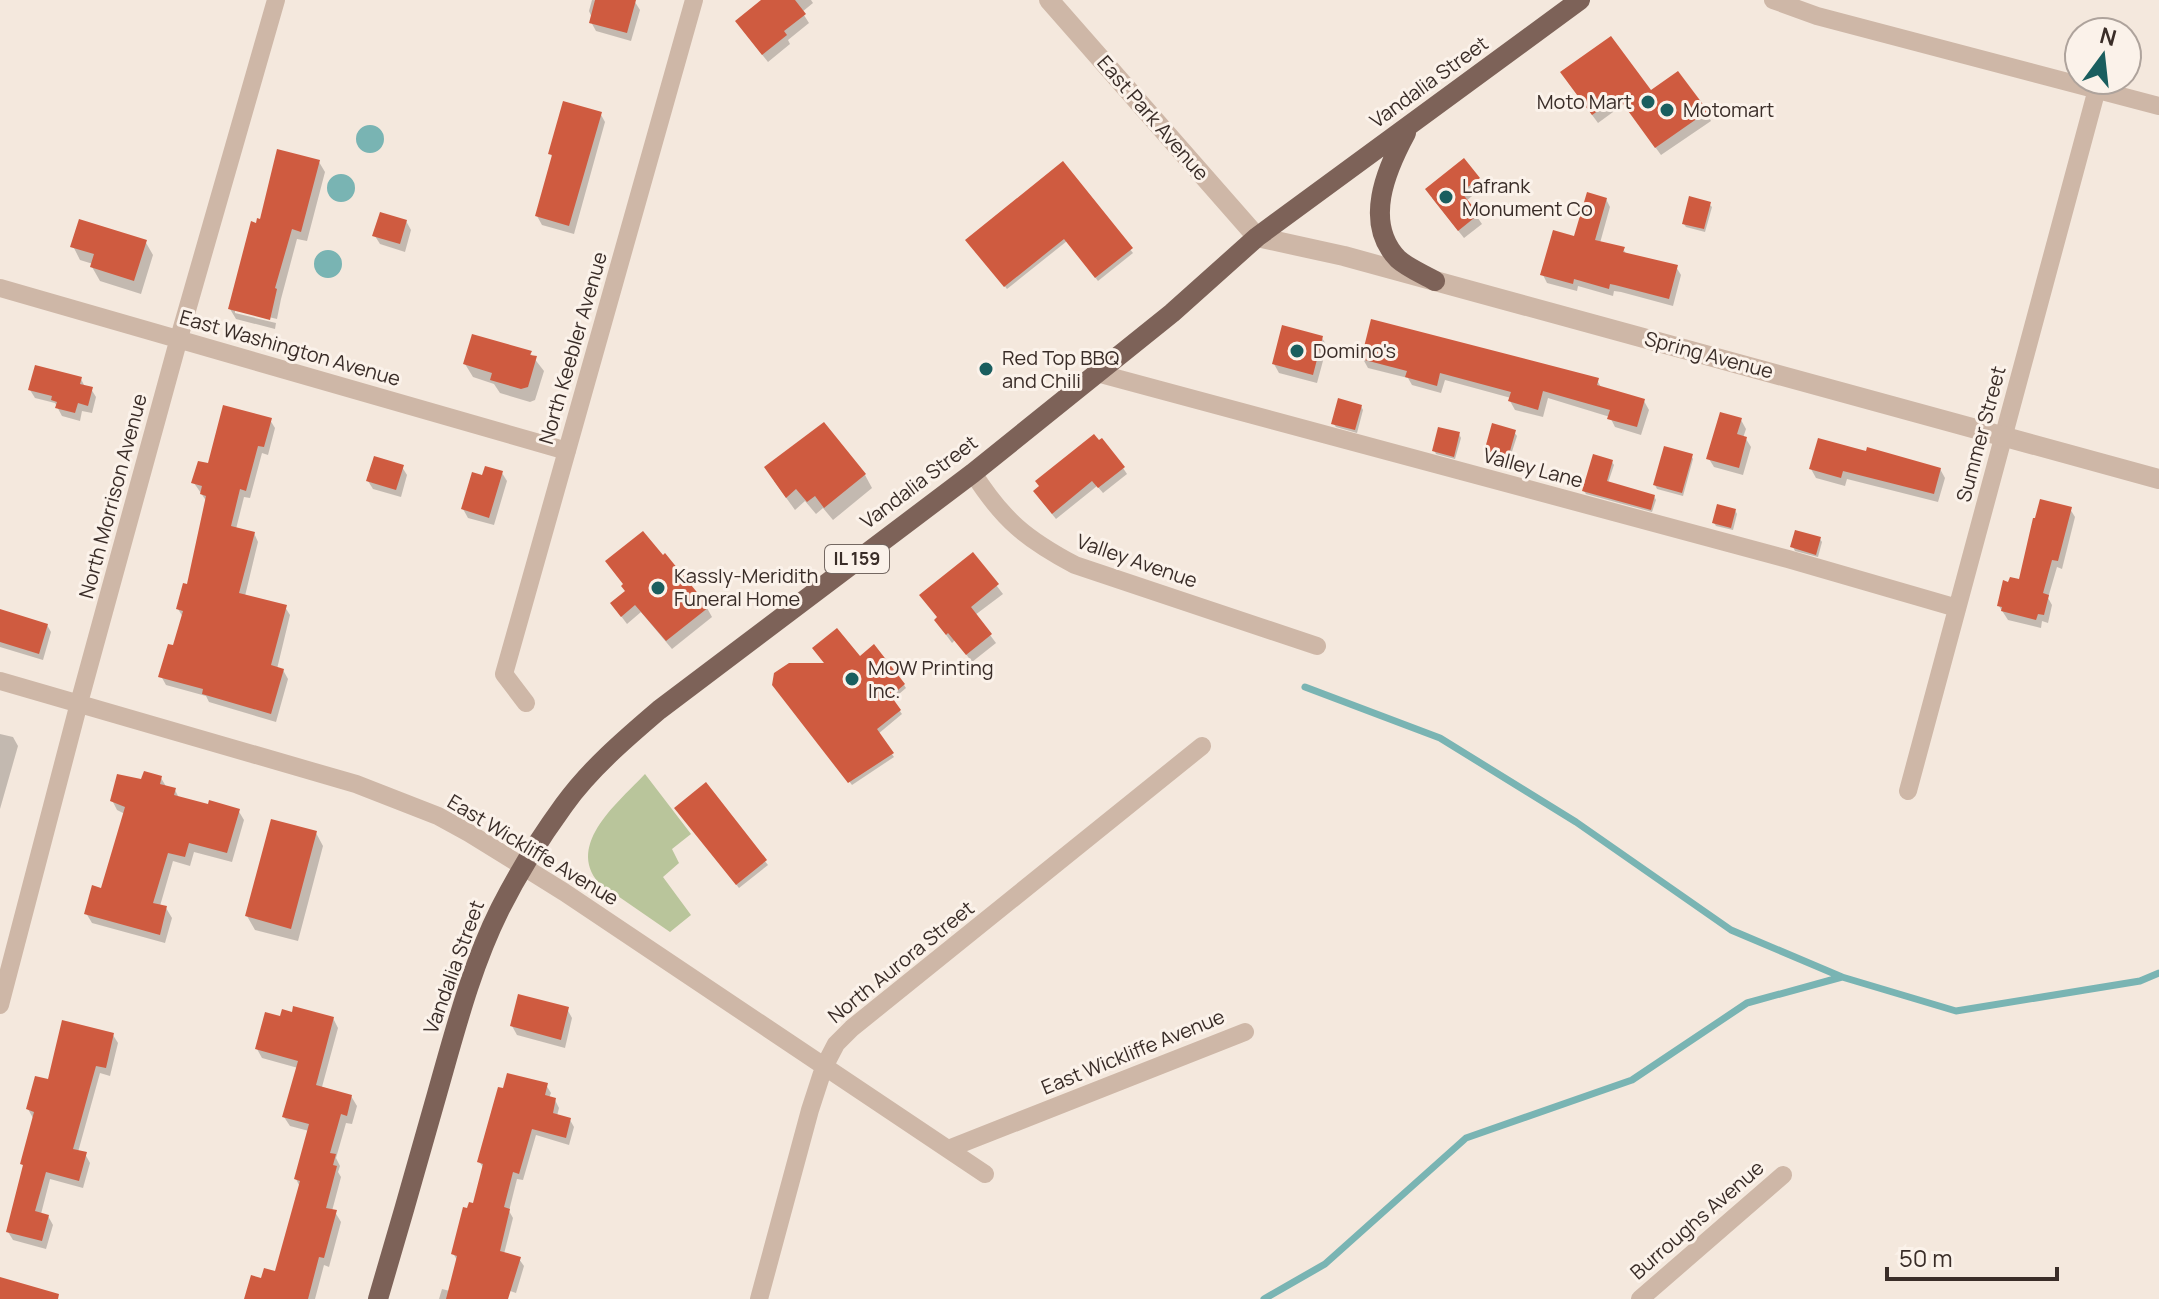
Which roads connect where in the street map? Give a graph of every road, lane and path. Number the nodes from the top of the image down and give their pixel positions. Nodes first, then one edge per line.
1 (276, 0) edge
2 (694, 0) edge
3 (1049, 0) edge
4 (1580, 0) edge
5 (1773, 0) edge
6 (2063, 80) edge
7 (2095, 96) edge
8 (2123, 96) edge
9 (2159, 106) edge
10 (1409, 127) junction
11 (1257, 237) junction
12 (1435, 281) junction
13 (0, 288) edge
14 (179, 338) junction
15 (1097, 373) junction
16 (2004, 435) junction
17 (567, 451) junction
18 (973, 473) junction
19 (2159, 479) edge
20 (1957, 608) junction
21 (1317, 646) dead end
22 (0, 681) edge
23 (79, 703) junction
24 (526, 703) dead end
25 (1202, 746) dead end
26 (1908, 791) dead end
27 (524, 866) junction
28 (0, 1005) edge
29 (1245, 1032) dead end
30 (824, 1067) junction
31 (948, 1149) junction
32 (985, 1174) dead end
33 (1783, 1175) dead end
34 (378, 1299) edge
35 (759, 1299) edge
36 (1640, 1299) edge

1 - 14 street, North Morrison Avenue
2 - 17 street, North Keebler Avenue
3 - 11 street, East Park Avenue
4 - 10 main road, Vandalia Street / IL 159
5 - 6 street
7 - 16 street, Summer Street
8 - 9 street
10 - 11 main road, Vandalia Street / IL 159
10 - 12 main road
11 - 12 street, Spring Avenue
11 - 15 main road, Vandalia Street / IL 159
12 - 16 street, Spring Avenue
13 - 14 street, East Washington Avenue
14 - 17 street, East Washington Avenue
14 - 23 street, North Morrison Avenue
15 - 18 main road, Vandalia Street / IL 159
15 - 20 street, Valley Lane
16 - 19 street, Spring Avenue
16 - 20 street, Summer Street
17 - 24 street, North Keebler Avenue
18 - 21 street, Valley Avenue
18 - 27 main road, Vandalia Street / IL 159
20 - 26 street, Summer Street
22 - 23 street, East Wickliffe Avenue
23 - 27 street, East Wickliffe Avenue
23 - 28 street, North Morrison Avenue
25 - 30 street, North Aurora Street
27 - 30 street, East Wickliffe Avenue
27 - 34 main road, Vandalia Street / IL 159
29 - 31 street, East Wickliffe Avenue
30 - 31 street, East Wickliffe Avenue
30 - 35 street, North Aurora Street
31 - 32 street, East Wickliffe Avenue
33 - 36 street, Burroughs Avenue

